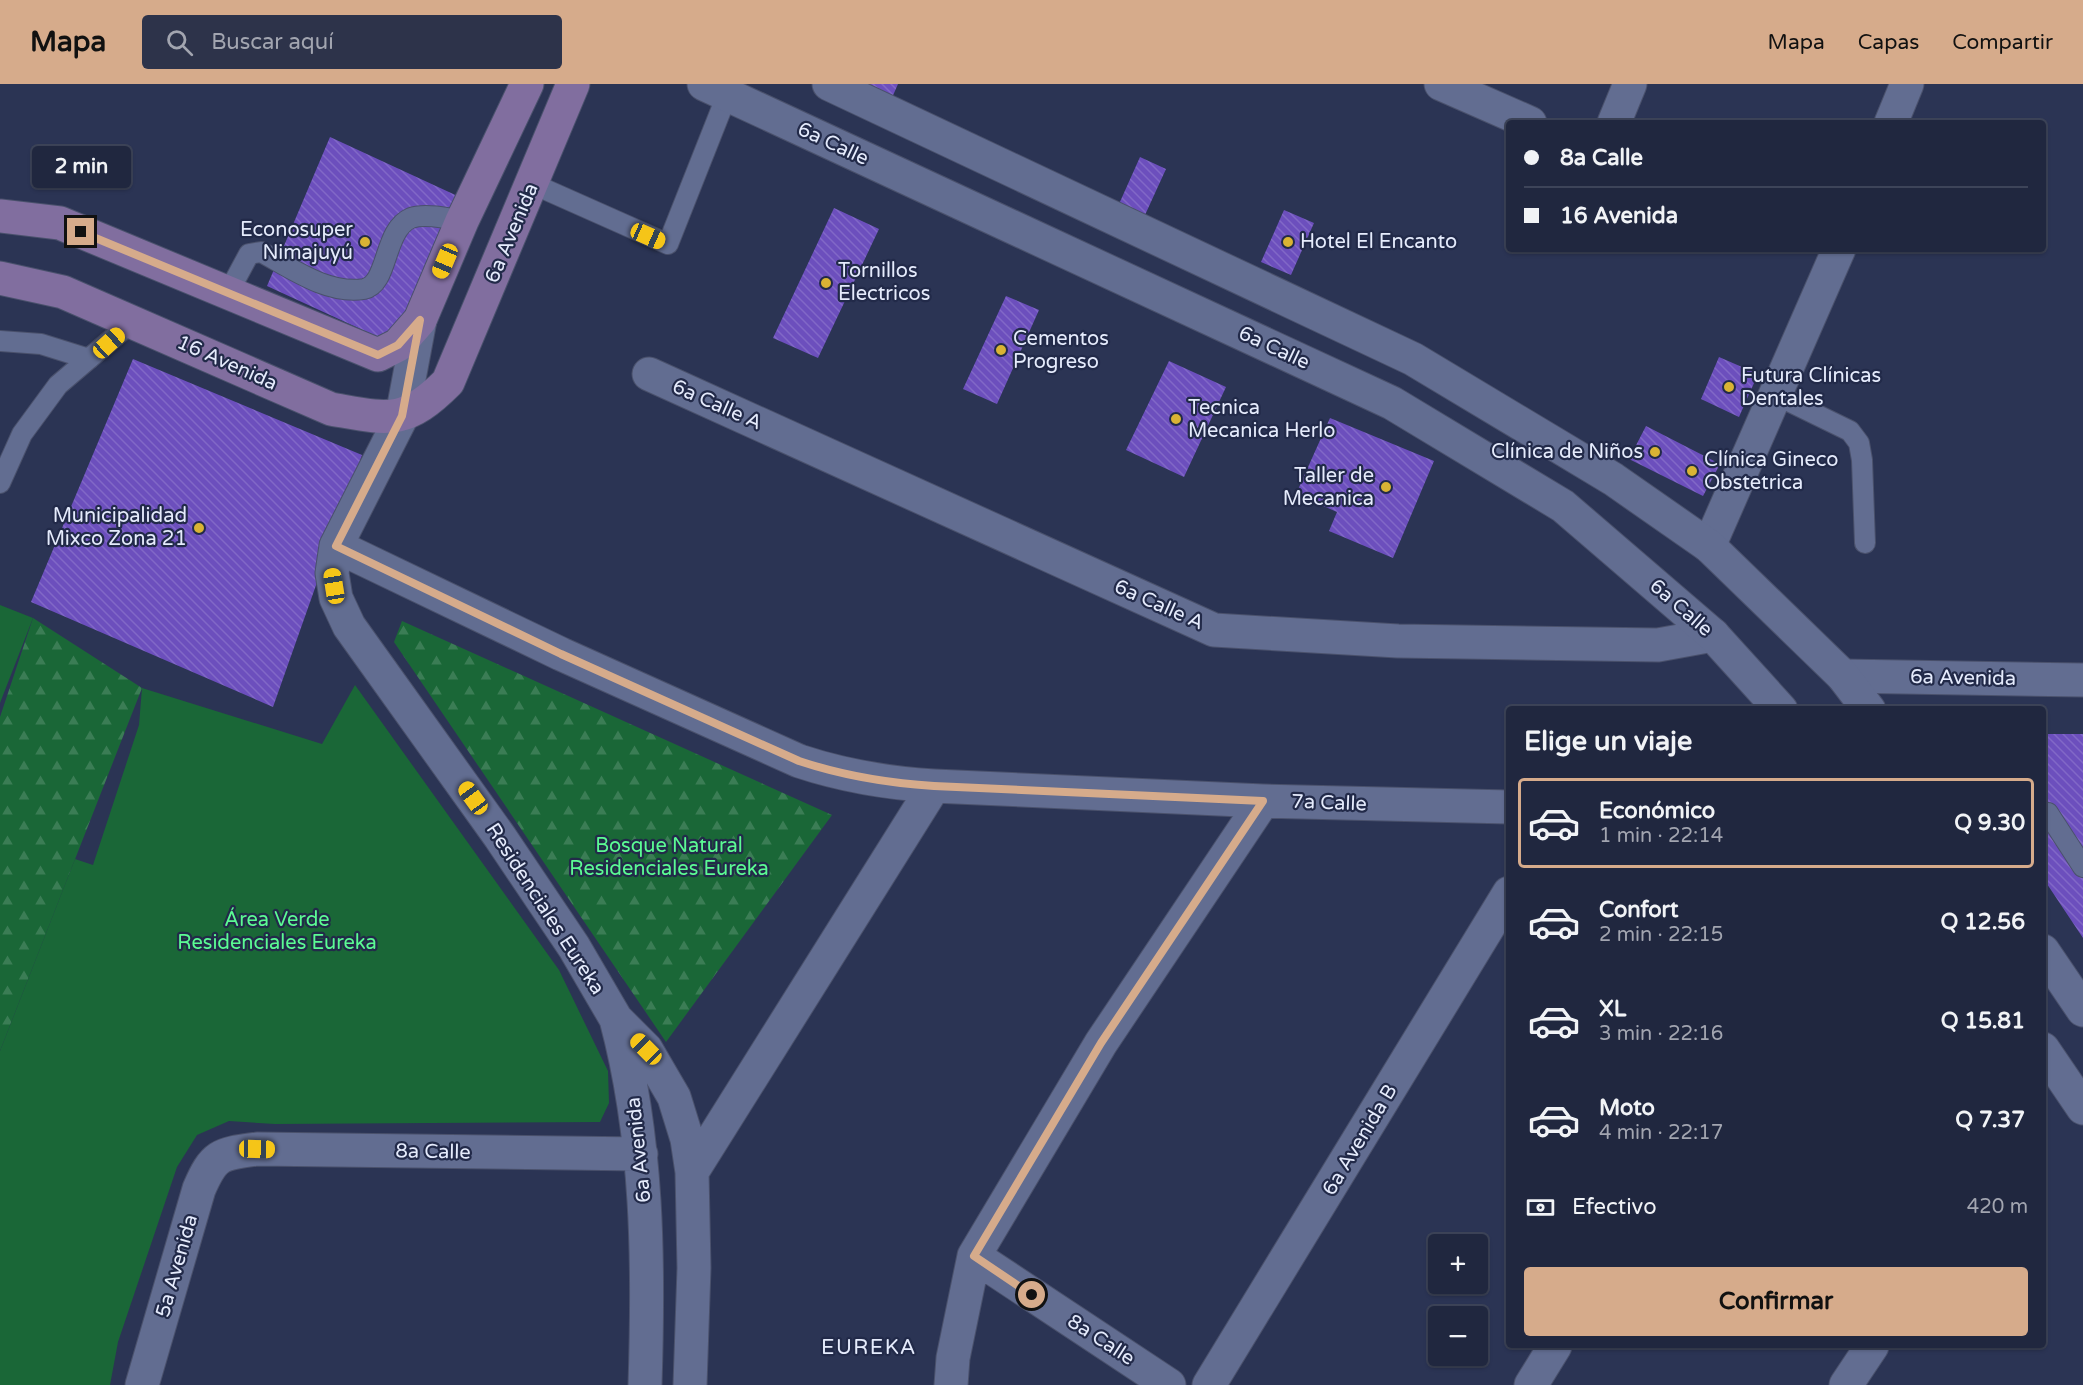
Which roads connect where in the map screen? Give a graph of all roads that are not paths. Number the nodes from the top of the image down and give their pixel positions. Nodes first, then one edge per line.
1 (527, 84) edge
2 (573, 84) edge
3 (829, 84) edge
4 (1441, 84) edge
5 (1630, 84) edge
6 (1906, 84) edge
7 (715, 89) edge
8 (1523, 120) edge
9 (1615, 120) edge
10 (1892, 120) edge
11 (533, 184) junction
12 (0, 216) edge
13 (462, 221) junction
14 (1828, 253) edge
15 (0, 278) edge
16 (228, 293) junction
17 (420, 320) junction
18 (132, 322) junction
19 (0, 341) edge
20 (89, 360) junction
21 (649, 374) dead end
22 (448, 382) joint
23 (1776, 395) junction
24 (402, 416) junction
25 (0, 483) edge
26 (1865, 543) dead end
27 (336, 546) junction
28 (1709, 546) junction
29 (1713, 635) junction
30 (1843, 676) junction
31 (2083, 680) edge
32 (1777, 706) edge
33 (1866, 706) edge
34 (934, 786) junction
35 (1263, 801) junction
36 (1506, 807) edge
37 (2046, 813) edge
38 (2083, 867) edge
39 (1506, 898) edge
40 (2046, 955) edge
41 (2083, 1010) edge
42 (616, 1019) junction
43 (2046, 1053) edge
44 (2083, 1108) edge
45 (224, 1154) joint
46 (641, 1154) junction
47 (692, 1172) junction
48 (974, 1256) junction
49 (1554, 1348) edge
50 (1871, 1348) edge
51 (142, 1385) edge
52 (645, 1385) edge
53 (690, 1385) edge
54 (951, 1385) edge
55 (1169, 1385) edge
56 (1209, 1385) edge
57 (1531, 1385) edge
58 (1846, 1385) edge

1 - 13 main road
2 - 11 main road, 6a Avenida
3 - 28 street
4 - 8 street
5 - 9 street
6 - 10 street
7 - 11 lane
7 - 29 street, 6a Calle
11 - 22 main road, 6a Avenida
12 - 16 main road
13 - 16 lane
13 - 17 main road
14 - 23 street
15 - 18 main road, 16 Avenida
16 - 17 main road
17 - 24 street, Residenciales Eureka
18 - 20 lane
18 - 24 main road, 16 Avenida
19 - 20 lane
20 - 25 lane
21 - 29 street, 6a Calle A
22 - 24 main road, 16 Avenida
23 - 26 lane
23 - 28 street
24 - 27 street, Residenciales Eureka
27 - 34 street, 7a Calle
27 - 42 street, Residenciales Eureka
28 - 30 street
29 - 32 street, 6a Calle
30 - 31 street, 6a Avenida
30 - 33 street
34 - 35 street, 7a Calle
34 - 47 street
35 - 36 street, 7a Calle
35 - 48 street
37 - 38 lane
39 - 56 street, 6a Avenida B
40 - 41 street
42 - 46 street, 6a Avenida
42 - 47 street, 6a Avenida
43 - 44 street
45 - 46 street, 8a Calle
45 - 51 street, 5a Avenida
46 - 52 street, 6a Avenida
47 - 53 street, 6a Avenida
48 - 54 street
48 - 55 street, 8a Calle
49 - 57 street
50 - 58 street

